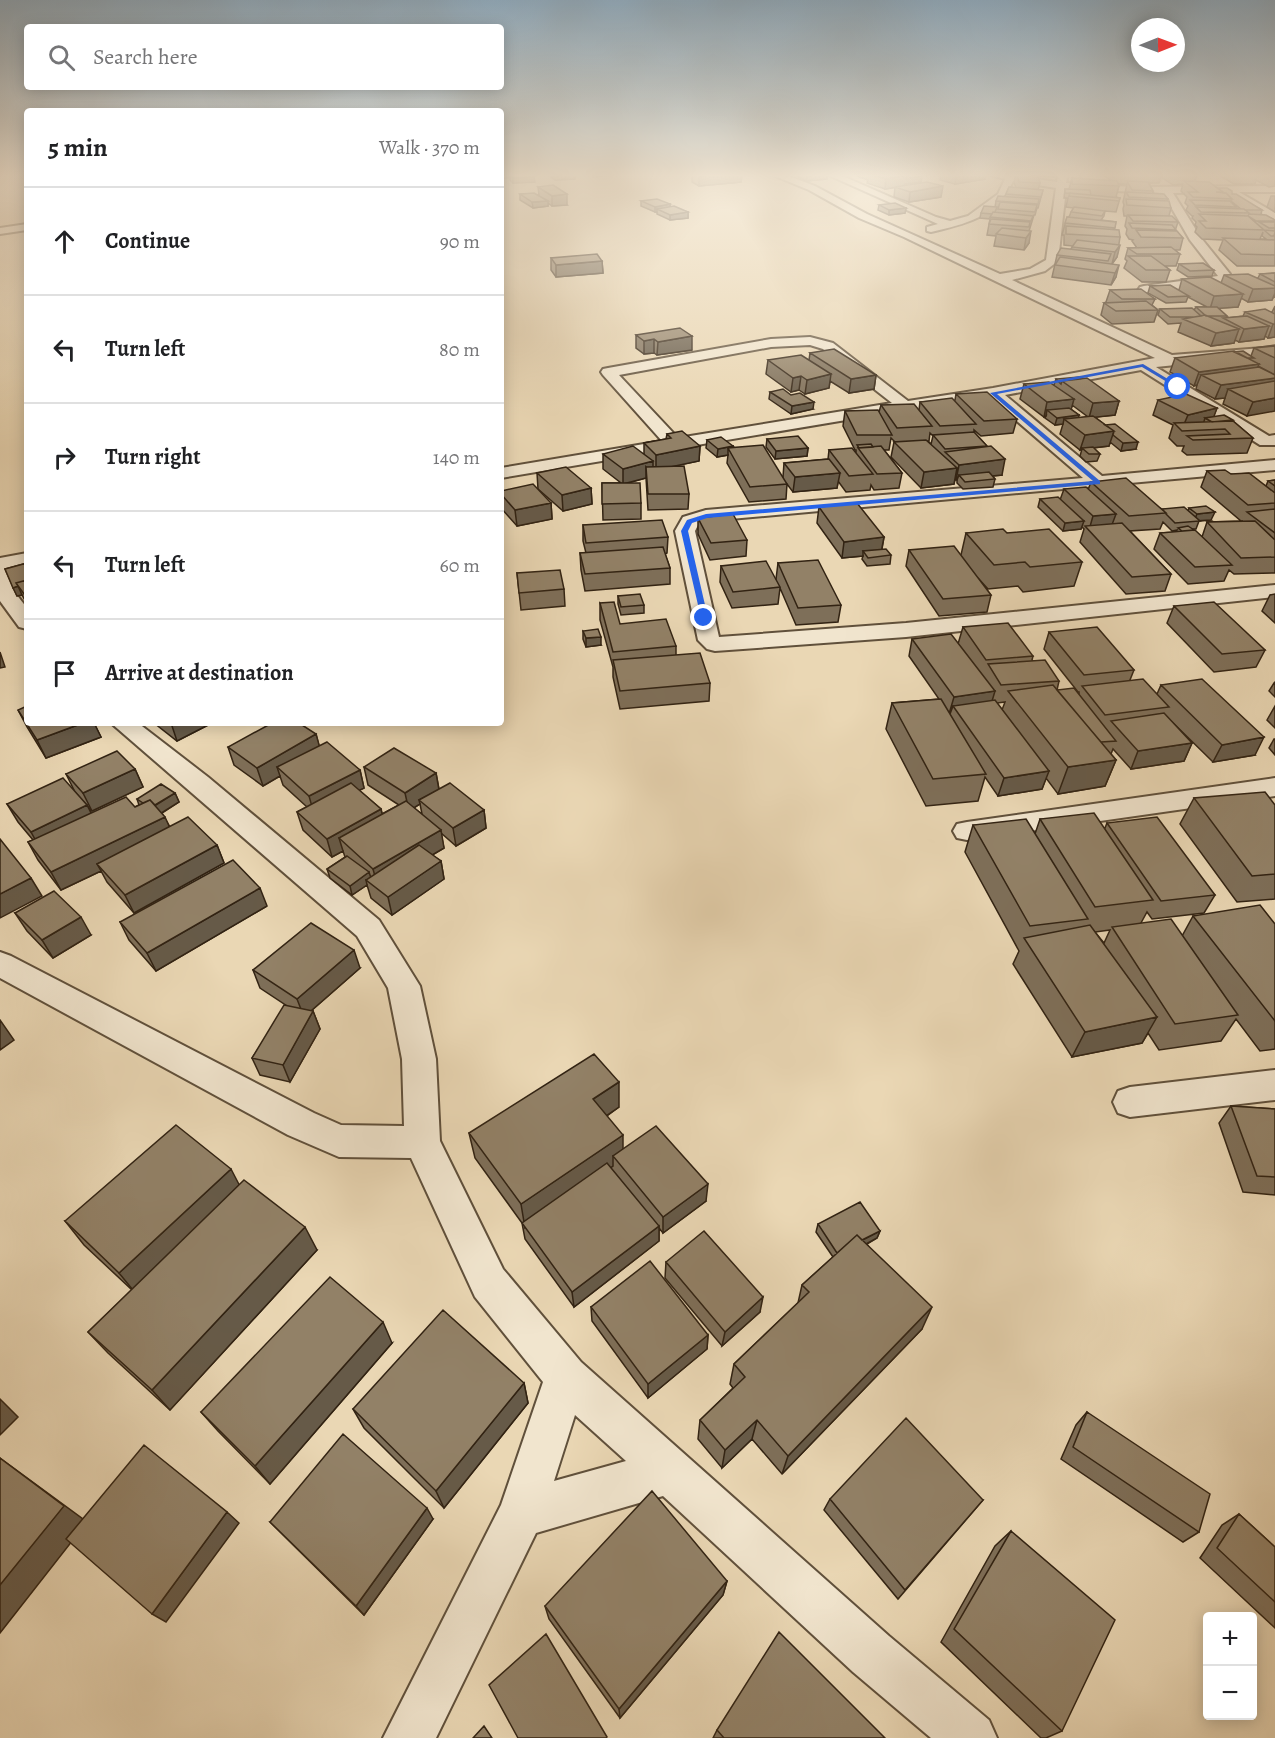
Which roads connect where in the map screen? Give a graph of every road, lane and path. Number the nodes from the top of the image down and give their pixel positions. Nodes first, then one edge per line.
1 (951, 255) edge
2 (1053, 255) edge
3 (1208, 255) edge
4 (1028, 272) junction
5 (998, 278) junction
6 (1049, 283) dead end
7 (1144, 290) edge
8 (1275, 351) edge
9 (1170, 360) junction
10 (1143, 365) junction
11 (993, 393) junction
12 (905, 406) junction
13 (1272, 442) edge
14 (675, 445) junction
15 (1275, 465) edge
16 (504, 473) edge
17 (1098, 482) junction
18 (24, 560) edge
19 (0, 564) edge
20 (0, 570) edge
21 (1275, 591) edge
22 (24, 618) edge
23 (127, 726) edge
24 (1275, 788) edge
25 (967, 831) dead end
26 (0, 964) edge
27 (1275, 1085) edge
28 (1130, 1102) dead end
29 (422, 1142) junction
30 (566, 1377) junction
31 (670, 1471) junction
32 (521, 1514) junction
33 (409, 1738) edge
34 (971, 1738) edge

1 - 5 street
2 - 4 street
3 - 7 street
4 - 5 street
4 - 6 street
5 - 9 street
8 - 9 street
9 - 10 street
10 - 11 street
10 - 13 street
11 - 12 street
11 - 17 street
12 - 14 street
12 - 14 street
14 - 16 street
15 - 17 street
17 - 21 street
18 - 19 street
20 - 22 street
23 - 29 street
24 - 25 street
26 - 29 street
27 - 28 street
29 - 30 street
30 - 31 street
30 - 32 street
31 - 32 street
31 - 34 street
32 - 33 street

